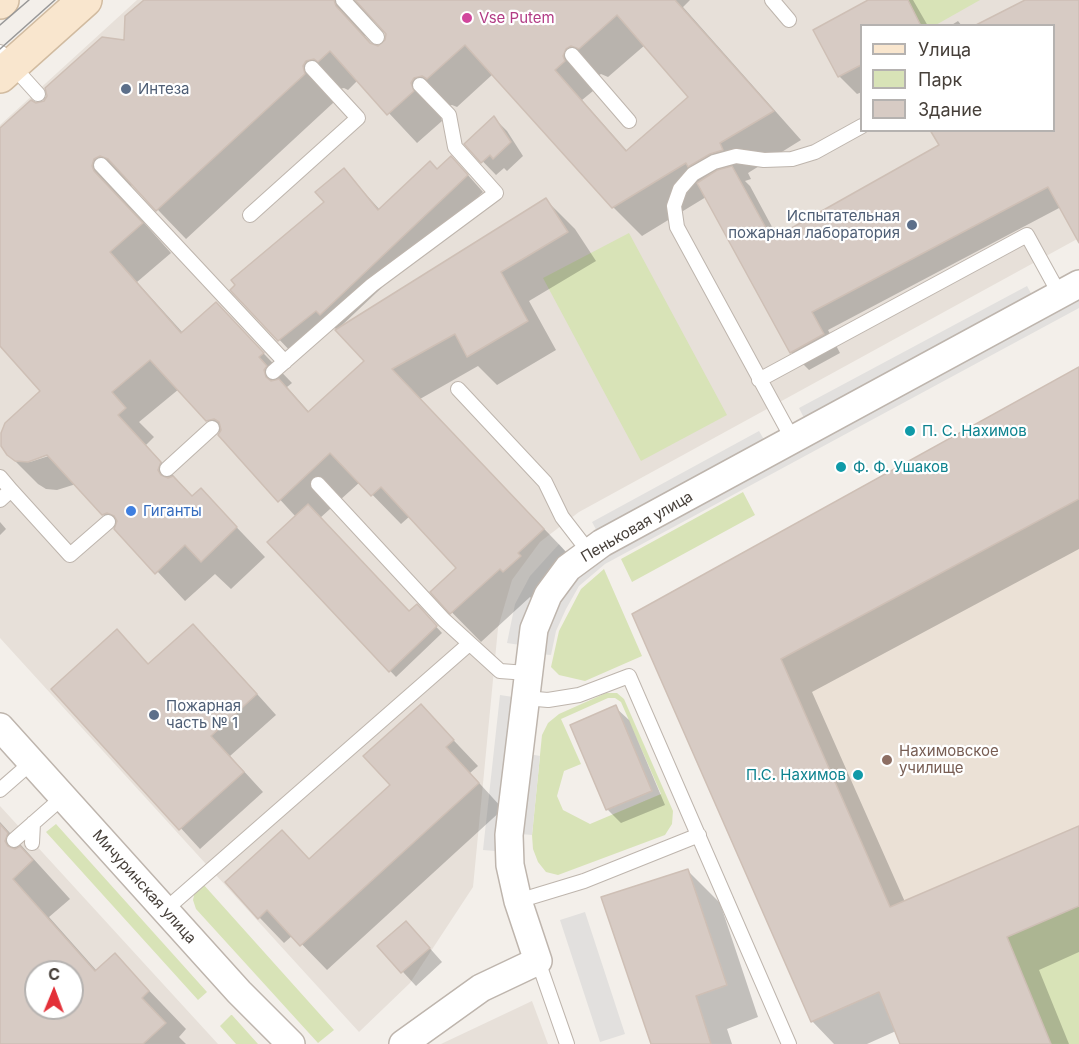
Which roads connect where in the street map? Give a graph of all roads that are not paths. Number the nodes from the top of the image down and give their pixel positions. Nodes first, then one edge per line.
1 (85, 0) edge
2 (343, 0) edge
3 (772, 0) edge
4 (789, 20) dead end
5 (377, 37) dead end
6 (572, 56) dead end
7 (3, 67) edge
8 (312, 68) dead end
9 (420, 85) dead end
10 (38, 94) dead end
11 (628, 120) dead end
12 (860, 127) edge
13 (101, 165) dead end
14 (250, 215) dead end
15 (1070, 290) edge
16 (285, 362) junction
17 (273, 372) dead end
18 (759, 380) junction
19 (458, 389) dead end
20 (212, 428) dead end
21 (793, 440) junction
22 (167, 469) dead end
23 (0, 477) edge
24 (318, 484) dead end
25 (11, 490) junction
26 (0, 500) edge
27 (108, 522) dead end
28 (589, 552) junction
29 (469, 644) junction
30 (526, 686) junction
31 (0, 727) edge
32 (32, 762) junction
33 (0, 790) edge
34 (63, 797) junction
35 (33, 823) junction
36 (699, 835) junction
37 (14, 840) dead end
38 (32, 843) dead end
39 (518, 901) junction
40 (165, 910) junction
41 (538, 961) junction
42 (291, 1044) edge
43 (403, 1044) edge
44 (567, 1044) edge
45 (789, 1044) edge

1 - 7 main road
2 - 5 lane
3 - 4 lane
6 - 11 lane
7 - 10 lane
8 - 14 lane
9 - 16 lane
12 - 18 lane
13 - 16 lane
15 - 18 lane
15 - 21 street, Пеньковая улица
16 - 17 lane
18 - 21 lane
19 - 28 lane
20 - 22 lane
21 - 28 street, Пеньковая улица
23 - 25 lane
24 - 29 lane
25 - 26 lane
25 - 27 lane
28 - 30 street, Пеньковая улица
29 - 30 lane
29 - 40 lane
30 - 36 lane
30 - 39 street, Пеньковая улица
31 - 32 street, Мичуринская улица
32 - 33 lane
32 - 34 street, Мичуринская улица
34 - 35 lane
34 - 40 street, Мичуринская улица
35 - 37 lane
35 - 38 lane
36 - 39 lane
36 - 45 lane
39 - 41 street, Пеньковая улица
40 - 42 street, Мичуринская улица
41 - 43 street
41 - 44 lane

